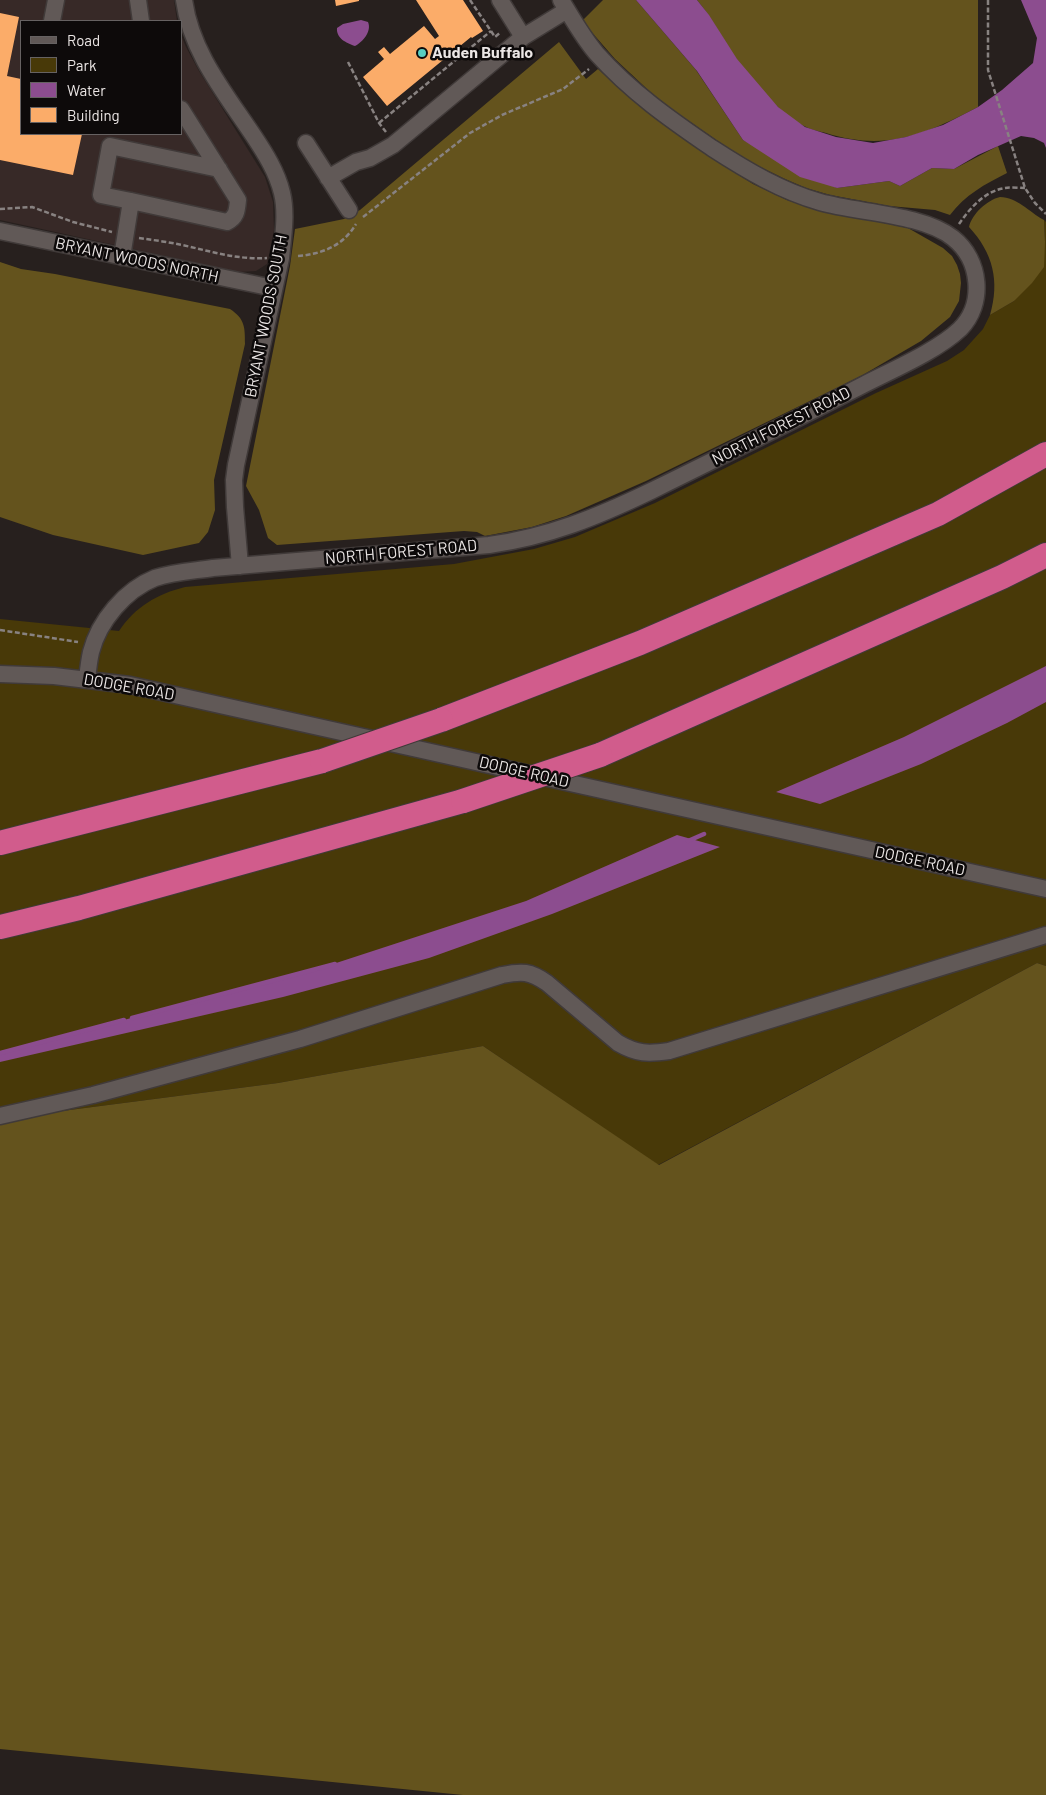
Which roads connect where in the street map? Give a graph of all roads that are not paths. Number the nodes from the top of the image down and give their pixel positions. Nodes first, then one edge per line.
1 (56, 0) edge
2 (138, 0) edge
3 (184, 0) edge
4 (500, 0) edge
5 (564, 5) edge
6 (52, 20) edge
7 (141, 20) edge
8 (523, 37) junction
9 (182, 112) edge
10 (306, 143) dead end
11 (219, 169) junction
12 (328, 178) junction
13 (131, 201) junction
14 (349, 210) dead end
15 (0, 232) edge
16 (122, 257) junction
17 (273, 288) junction
18 (1046, 454) edge
19 (1046, 555) edge
20 (240, 566) junction
21 (0, 674) edge
22 (87, 679) junction
23 (0, 843) edge
24 (1046, 889) edge
25 (0, 927) edge
26 (1046, 935) edge
27 (0, 1116) edge

1 - 6 street
2 - 7 street
3 - 17 street, BRYANT WOODS SOUTH
4 - 8 street
5 - 8 street
5 - 20 street, NORTH FOREST ROAD
8 - 12 street
9 - 11 street
10 - 12 street
11 - 13 street
11 - 13 street
12 - 14 street
13 - 16 street
15 - 16 street, BRYANT WOODS NORTH
16 - 17 street, BRYANT WOODS NORTH
17 - 20 street, BRYANT WOODS SOUTH
18 - 23 highway, bridge
19 - 25 highway, bridge
20 - 22 street, NORTH FOREST ROAD
21 - 22 street, DODGE ROAD
22 - 24 street, DODGE ROAD
26 - 27 street

